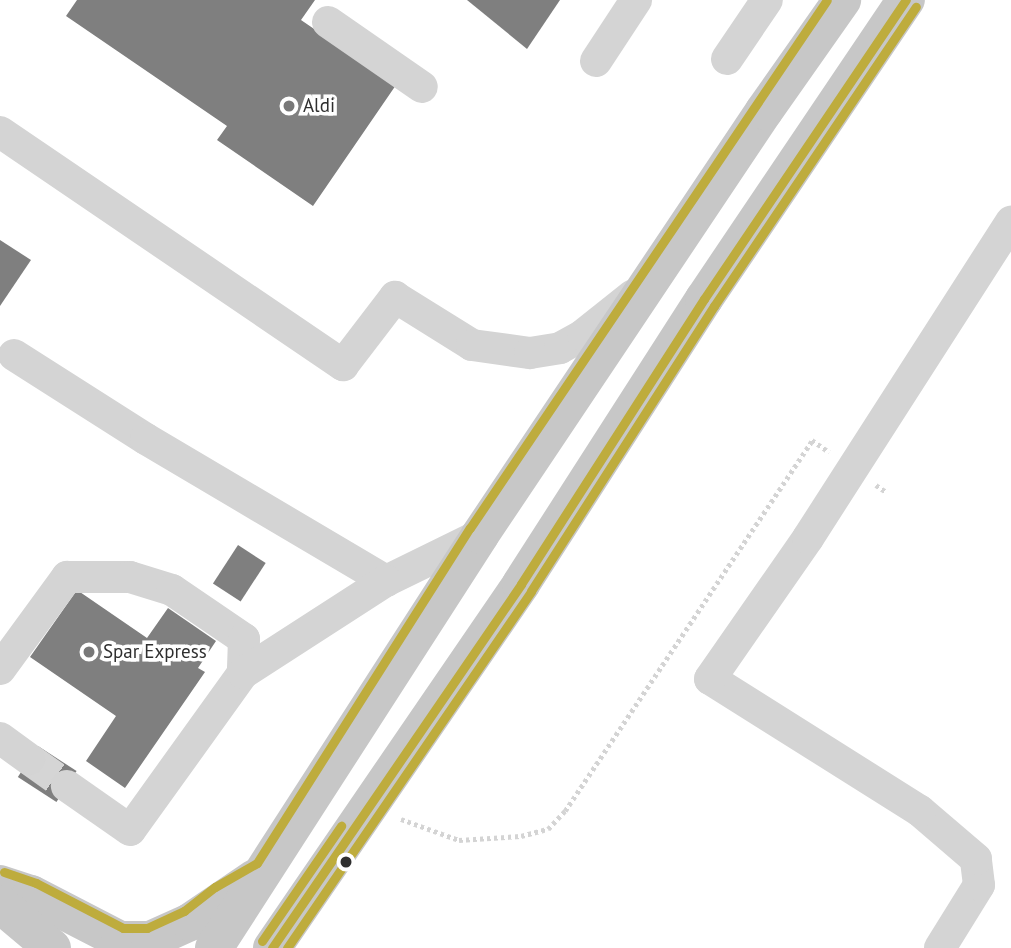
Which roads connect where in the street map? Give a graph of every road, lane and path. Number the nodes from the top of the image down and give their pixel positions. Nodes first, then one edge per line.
1 (636, 0) edge
2 (767, 0) edge
3 (842, 0) edge
4 (906, 0) edge
5 (328, 22) dead end
6 (727, 59) dead end
7 (596, 61) dead end
8 (422, 87) dead end
9 (0, 132) edge
10 (1011, 222) edge
11 (649, 282) junction
12 (14, 355) dead end
13 (852, 469) junction
14 (885, 491) dead end
15 (480, 535) junction
16 (386, 581) junction
17 (0, 669) edge
18 (243, 673) junction
19 (0, 738) edge
20 (29, 759) tunnel mouth
21 (67, 786) tunnel mouth
22 (400, 819) dead end
23 (266, 872) junction
24 (0, 884) edge
25 (0, 904) edge
26 (275, 946) edge
27 (52, 948) edge
28 (214, 948) edge
29 (940, 948) edge

1 - 7 street
2 - 6 street
3 - 11 main road
4 - 26 main road
5 - 8 street
9 - 11 street
10 - 13 street
11 - 15 main road
12 - 16 street
13 - 14 path
13 - 22 path
13 - 29 street
15 - 16 street
15 - 23 main road
16 - 18 street
17 - 18 street
18 - 21 street
19 - 20 street
23 - 24 main road
23 - 28 main road
25 - 27 main road

